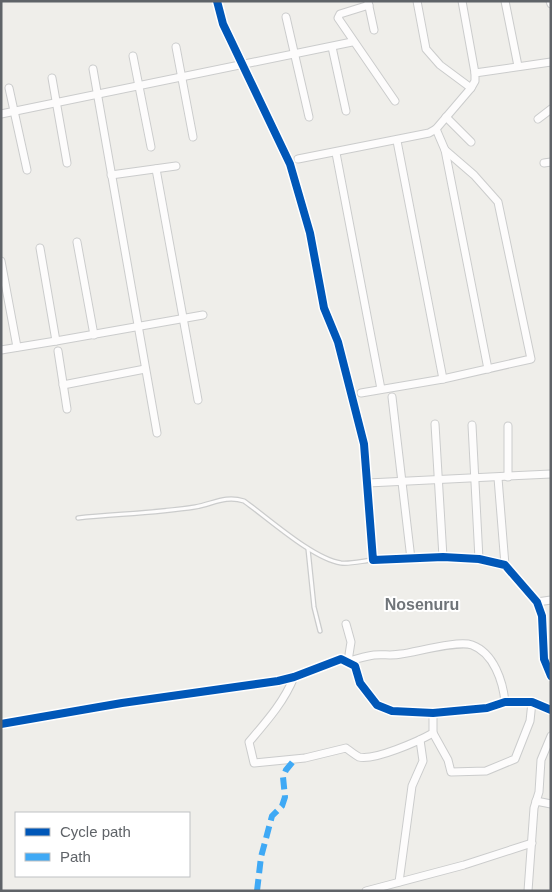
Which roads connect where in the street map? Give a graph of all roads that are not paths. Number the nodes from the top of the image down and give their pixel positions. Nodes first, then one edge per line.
1 (217, 1) edge
2 (417, 1) edge
3 (462, 1) edge
4 (505, 1) edge
5 (369, 3) edge
6 (286, 16) dead end
7 (374, 30) dead end
8 (352, 42) junction
9 (176, 47) dead end
10 (332, 47) junction
11 (294, 55) junction
12 (134, 56) dead end
13 (551, 62) edge
14 (242, 64) junction
15 (518, 66) junction
16 (93, 69) dead end
17 (475, 73) junction
18 (182, 77) junction
19 (52, 78) dead end
20 (140, 86) junction
21 (9, 88) dead end
22 (471, 88) junction
23 (97, 94) junction
24 (395, 101) dead end
25 (57, 103) junction
26 (551, 109) edge
27 (346, 111) dead end
28 (15, 112) junction
29 (1, 114) edge
30 (309, 117) dead end
31 (446, 117) junction
32 (538, 119) dead end
33 (436, 129) junction
34 (193, 137) dead end
35 (397, 141) junction
36 (471, 142) dead end
37 (151, 147) dead end
38 (445, 150) junction
39 (336, 152) junction
40 (298, 159) dead end
41 (67, 163) dead end
42 (176, 166) dead end
43 (156, 168) junction
44 (27, 170) dead end
45 (110, 175) junction
46 (77, 242) dead end
47 (40, 248) dead end
48 (1, 261) edge
49 (203, 315) dead end
50 (182, 319) junction
51 (137, 327) junction
52 (94, 334) junction
53 (56, 341) junction
54 (17, 347) junction
55 (1, 350) edge
56 (58, 351) dead end
57 (145, 369) junction
58 (488, 369) junction
59 (443, 379) junction
60 (63, 385) junction
61 (381, 389) junction
62 (360, 393) dead end
63 (392, 398) dead end
64 (198, 400) dead end
65 (67, 409) dead end
66 (435, 424) dead end
67 (472, 425) dead end
68 (508, 426) dead end
69 (157, 433) dead end
70 (551, 474) edge
71 (475, 477) junction
72 (508, 477) junction
73 (498, 478) junction
74 (439, 479) junction
75 (403, 482) junction
76 (368, 483) junction
77 (78, 518) dead end
78 (308, 548) junction
79 (443, 557) junction
80 (411, 559) junction
81 (479, 559) junction
82 (373, 560) junction
83 (505, 565) junction
84 (551, 600) edge
85 (537, 602) junction
86 (346, 624) dead end
87 (320, 631) dead end
88 (348, 661) junction
89 (551, 676) edge
90 (294, 678) junction
91 (505, 702) junction
92 (532, 702) junction
93 (551, 710) edge
94 (433, 714) junction
95 (1, 724) edge
96 (433, 733) junction
97 (551, 736) edge
98 (420, 740) junction
99 (536, 802) junction
100 (551, 804) edge
101 (532, 843) junction
102 (399, 882) junction
103 (366, 891) edge
104 (528, 891) edge

1 - 14 street
2 - 22 street
3 - 17 street
4 - 15 street
5 - 7 street
5 - 8 street
6 - 11 street
8 - 10 street
8 - 24 street
9 - 18 street
10 - 11 street
10 - 27 street
11 - 14 street
11 - 30 street
12 - 20 street
13 - 15 street
14 - 18 street
14 - 76 street
15 - 17 street
16 - 23 street
17 - 22 street
18 - 20 street
18 - 34 street
19 - 25 street
20 - 23 street
20 - 37 street
21 - 28 street
22 - 31 street
23 - 25 street
23 - 45 street
25 - 28 street
25 - 41 street
26 - 32 street
28 - 29 street
28 - 44 street
31 - 33 street
31 - 36 street
33 - 35 street
33 - 38 street
35 - 39 street
35 - 59 street
38 - 58 street
38 - 58 street
39 - 40 street
39 - 61 street
42 - 43 street
43 - 45 street
43 - 50 street
45 - 51 street
46 - 52 street
47 - 53 street
48 - 54 street
49 - 50 street
50 - 51 street
50 - 64 street
51 - 52 street
51 - 57 street
52 - 53 street
53 - 54 street
54 - 55 street
56 - 60 street
57 - 60 street
57 - 69 street
58 - 59 street
59 - 61 street
60 - 65 street
61 - 62 street
63 - 75 street
66 - 74 street
67 - 71 street
68 - 72 street
70 - 72 street
71 - 73 street
71 - 74 street
71 - 81 street
72 - 73 street
73 - 83 street
74 - 75 street
74 - 79 street
75 - 76 street
75 - 80 street
76 - 82 street
77 - 78 lane
78 - 82 lane
78 - 87 lane
79 - 80 street
79 - 81 street
80 - 82 street
81 - 83 street
83 - 85 street
84 - 85 street
85 - 89 street
86 - 88 street
88 - 90 street
88 - 91 street
88 - 94 street
90 - 95 street
90 - 98 street
91 - 92 street
91 - 94 street
92 - 93 street
92 - 96 street
94 - 96 street
96 - 98 street
97 - 99 street
98 - 102 street
99 - 100 street
99 - 101 street
101 - 102 street
101 - 104 street
102 - 103 street

